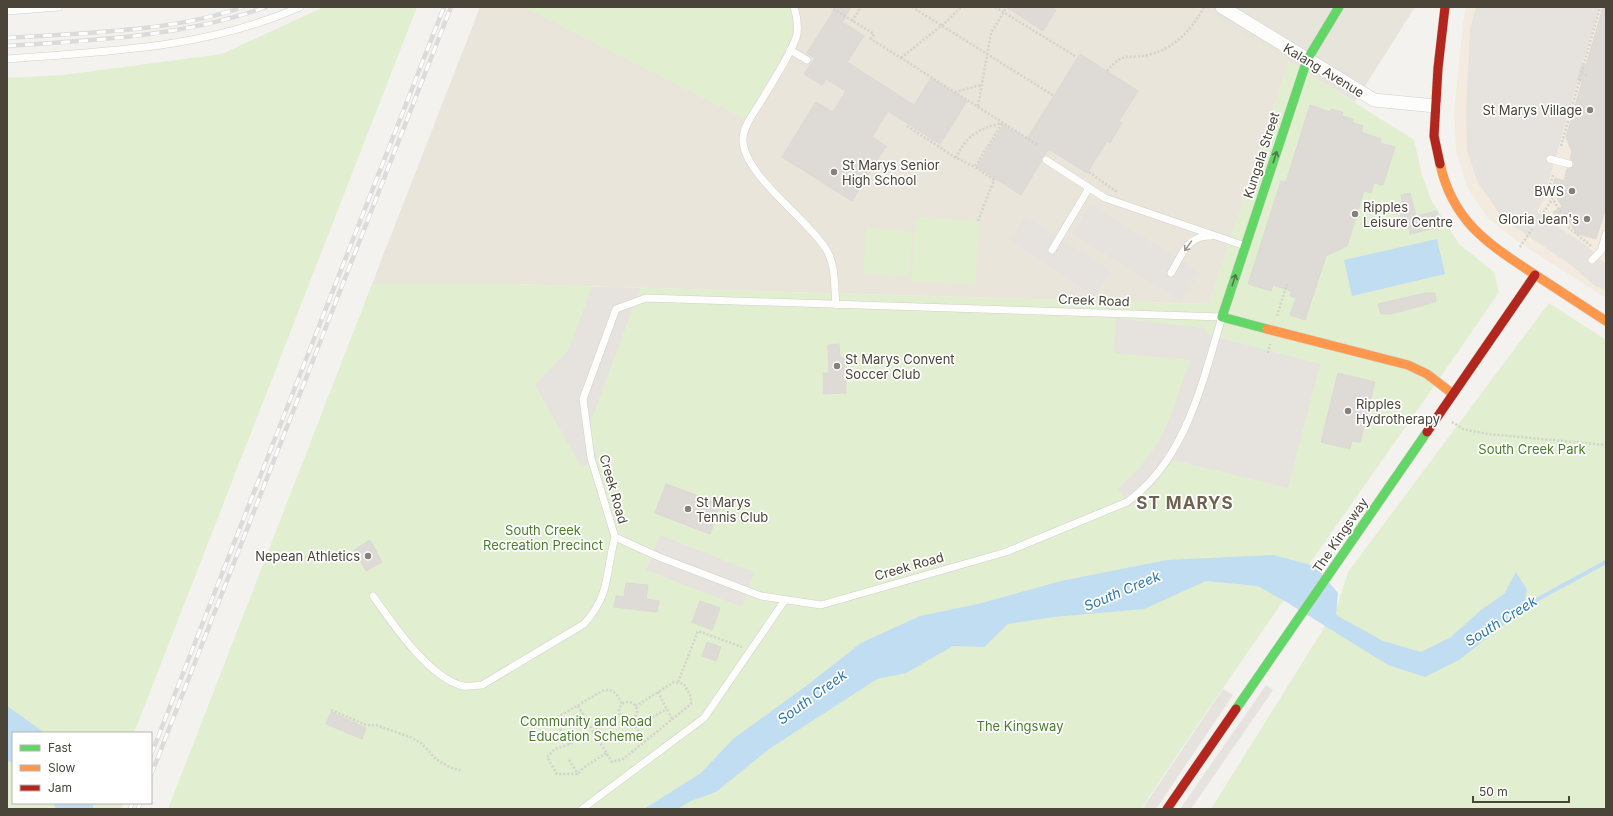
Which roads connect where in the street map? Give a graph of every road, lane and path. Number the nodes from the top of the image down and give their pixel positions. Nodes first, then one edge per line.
1 (59, 7) edge
2 (300, 7) edge
3 (794, 7) edge
4 (830, 7) edge
5 (861, 7) edge
6 (912, 7) edge
7 (961, 7) edge
8 (995, 7) edge
9 (1007, 7) edge
10 (1204, 7) edge
11 (1222, 7) edge
12 (1339, 7) edge
13 (1445, 7) edge
14 (1600, 7) edge
15 (7, 11) edge
16 (1004, 12) junction
17 (852, 21) junction
18 (942, 25) junction
19 (790, 50) junction
20 (987, 54) junction
21 (1075, 56) dead end
22 (901, 58) junction
23 (7, 59) edge
24 (807, 60) dead end
25 (1306, 60) junction
26 (1107, 71) dead end
27 (1582, 73) junction
28 (1587, 75) dead end
29 (982, 85) junction
30 (955, 92) junction
31 (1054, 96) dead end
32 (978, 106) junction
33 (1435, 106) junction
34 (1003, 122) junction
35 (907, 126) dead end
36 (1038, 145) dead end
37 (1561, 146) dead end
38 (956, 158) junction
39 (1550, 159) dead end
40 (1046, 160) dead end
41 (1569, 164) dead end
42 (975, 167) junction
43 (1553, 175) dead end
44 (1089, 188) junction
45 (1553, 198) junction
46 (1572, 210) dead end
47 (1541, 216) dead end
48 (1562, 216) junction
49 (978, 221) dead end
50 (1532, 229) dead end
51 (1606, 234) edge
52 (1216, 236) junction
53 (1245, 246) junction
54 (1591, 246) dead end
55 (1520, 247) dead end
56 (1052, 250) dead end
57 (1592, 260) dead end
58 (1171, 274) dead end
59 (1535, 275) junction
60 (1286, 284) dead end
61 (836, 305) junction
62 (1279, 309) dead end
63 (1222, 317) junction
64 (1606, 321) edge
65 (1453, 394) junction
66 (1439, 414) junction
67 (1606, 445) edge
68 (615, 537) junction
69 (373, 596) dead end
70 (785, 600) junction
71 (751, 650) junction
72 (678, 682) junction
73 (658, 692) junction
74 (622, 704) junction
75 (578, 706) junction
76 (636, 706) junction
77 (666, 709) junction
78 (331, 710) dead end
79 (620, 716) junction
80 (632, 719) junction
81 (649, 719) dead end
82 (672, 719) junction
83 (593, 732) junction
84 (644, 742) junction
85 (570, 744) junction
86 (606, 753) junction
87 (569, 760) dead end
88 (462, 771) dead end
89 (578, 774) junction
90 (582, 809) edge
91 (1167, 809) edge

1 - 15 lane
2 - 23 lane
3 - 19 lane
4 - 17 path
5 - 17 path
6 - 18 path
7 - 18 path
8 - 16 path
9 - 16 path
10 - 26 path
11 - 25 street, Kalang Avenue
12 - 25 street, Kungala Street
13 - 33 street
14 - 27 path
16 - 20 path
16 - 21 path
17 - 22 path
18 - 20 path
18 - 22 path
19 - 24 lane
19 - 61 lane
20 - 29 path
20 - 31 path
22 - 30 path
25 - 33 street, Kalang Avenue
53 -> 25 street, Kungala Street
27 - 28 path
27 - 37 path
29 - 30 path
29 - 32 path
30 - 32 path
32 - 34 path
33 - 59 street
34 - 36 path
34 - 38 path
34 - 42 path
35 - 38 path
38 - 42 path
39 - 41 lane
40 - 44 lane
42 - 49 path
43 - 45 path
44 - 52 lane
44 - 56 lane
45 - 47 path
45 - 48 path
46 - 48 path
48 - 54 path
50 - 55 path
51 - 57 lane
52 - 53 lane
52 -> 58 lane
63 -> 53 street, Kungala Street
59 - 64 street
59 - 65 street, The Kingsway
60 - 62 path
61 - 63 lane, Creek Road
61 - 68 lane, Creek Road
63 - 65 street, Creek Road
63 - 70 lane, Creek Road
65 - 66 street, The Kingsway
66 - 67 path
66 - 91 street, The Kingsway
68 - 69 lane
68 - 70 lane, Creek Road
70 - 71 lane
71 - 72 path
71 - 90 lane
72 - 73 path
72 - 82 path
73 - 76 path
73 - 77 path
74 - 75 path
74 - 76 path
74 - 79 path
75 - 83 path
75 - 85 path
76 - 80 path
77 - 81 path
77 - 82 path
78 - 88 path
79 - 80 path
79 - 83 path
80 - 84 path
82 - 84 path
83 - 85 path
83 - 86 path
84 - 86 path
85 - 89 path
86 - 89 path
87 - 89 path

